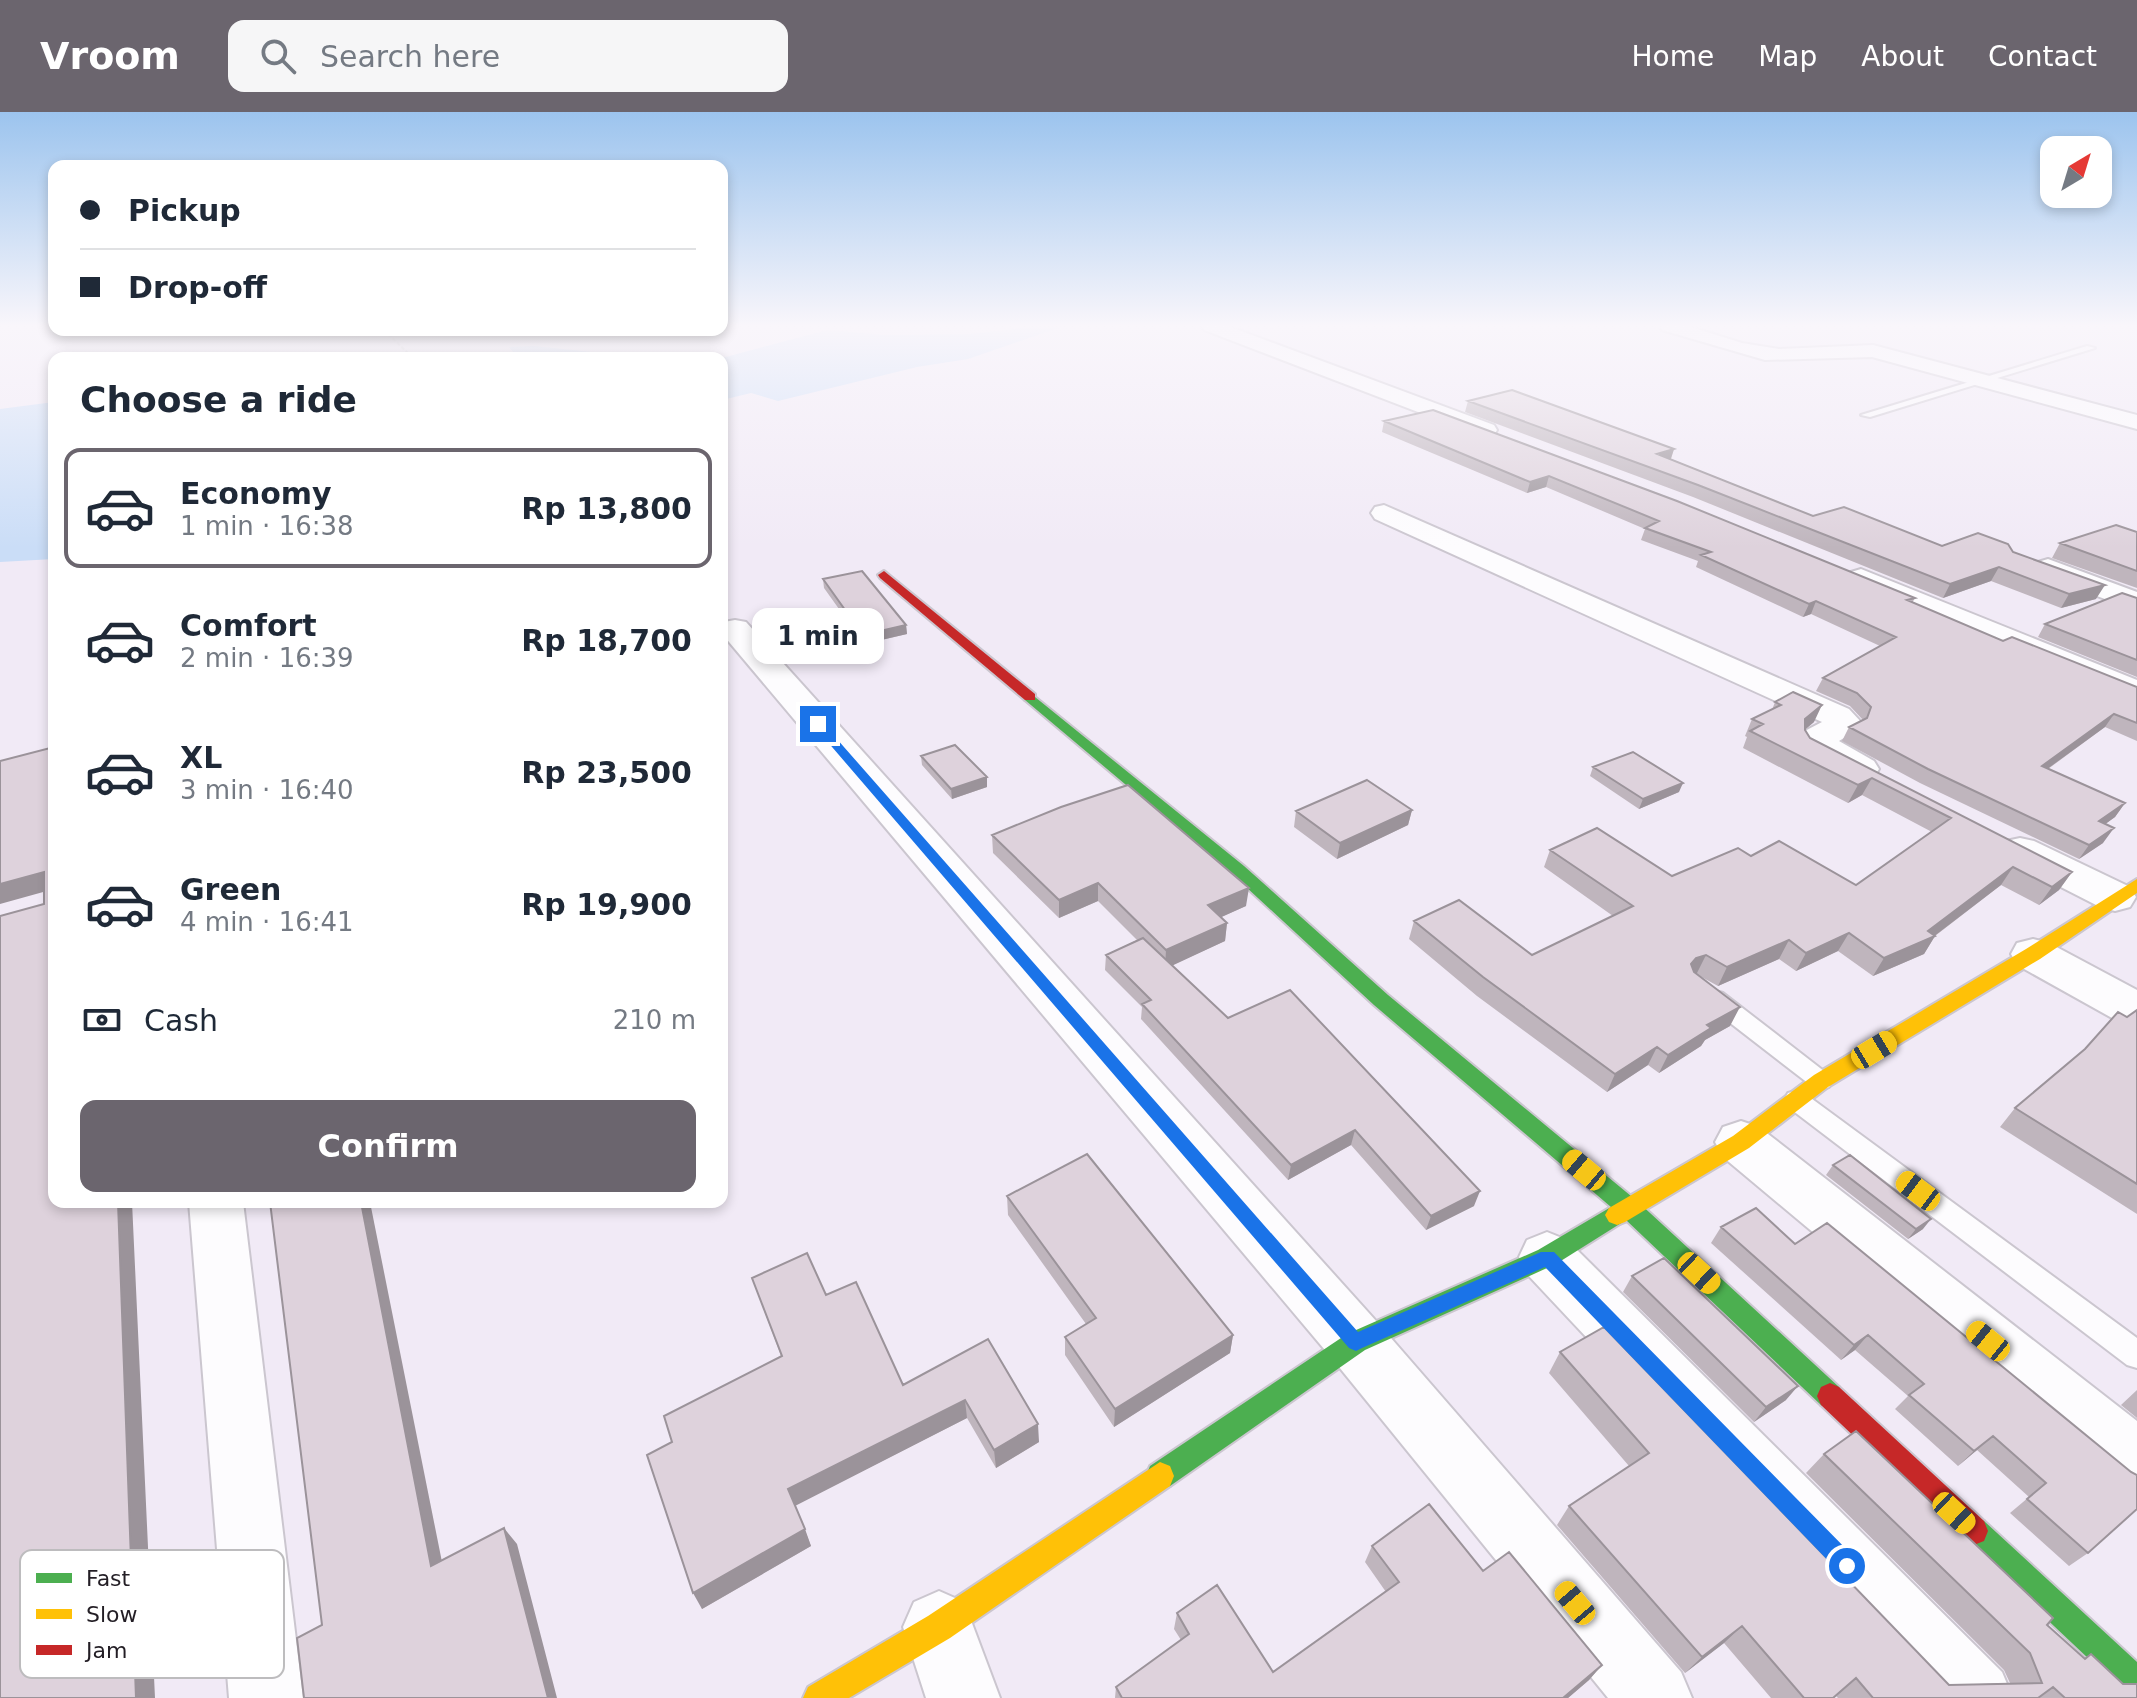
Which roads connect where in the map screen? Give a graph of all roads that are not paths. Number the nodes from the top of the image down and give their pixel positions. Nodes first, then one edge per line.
1 (1407, 400) edge
2 (1918, 400) edge
3 (2055, 400) edge
4 (1866, 415) dead end
5 (2137, 422) edge
6 (1507, 438) edge
7 (1384, 513) dead end
8 (2017, 556) edge
9 (1844, 571) edge
10 (884, 575) dead end
11 (2137, 602) edge
12 (735, 629) dead end
13 (2137, 692) edge
14 (1892, 786) edge
15 (1989, 835) edge
16 (2126, 891) edge
17 (2033, 954) junction
18 (1696, 984) edge
19 (2137, 1011) edge
20 (1821, 1081) junction
21 (1796, 1100) junction
22 (1741, 1142) junction
23 (217, 1208) edge
24 (1629, 1208) junction
25 (1547, 1257) junction
26 (1356, 1342) junction
27 (2137, 1355) edge
28 (2137, 1461) edge
29 (251, 1550) edge
30 (939, 1627) junction
31 (264, 1678) edge
32 (2137, 1683) edge
33 (266, 1698) edge
34 (819, 1698) edge
35 (963, 1698) edge
36 (1655, 1698) edge
37 (1976, 1698) edge

1 - 6 street
2 - 4 lane
3 - 5 street
7 - 14 street
8 - 11 street
9 - 13 street
10 - 24 street
12 - 26 street
15 - 16 street
16 - 17 street
17 - 19 street
17 - 20 street
18 - 20 lane
20 - 21 street
21 - 22 street
21 - 27 lane
22 - 24 street
22 - 28 street
23 - 29 street
24 - 25 street
24 - 32 street
25 - 26 street
25 - 37 street
26 - 30 street
26 - 36 street
30 - 34 street
30 - 35 street
31 - 33 street

